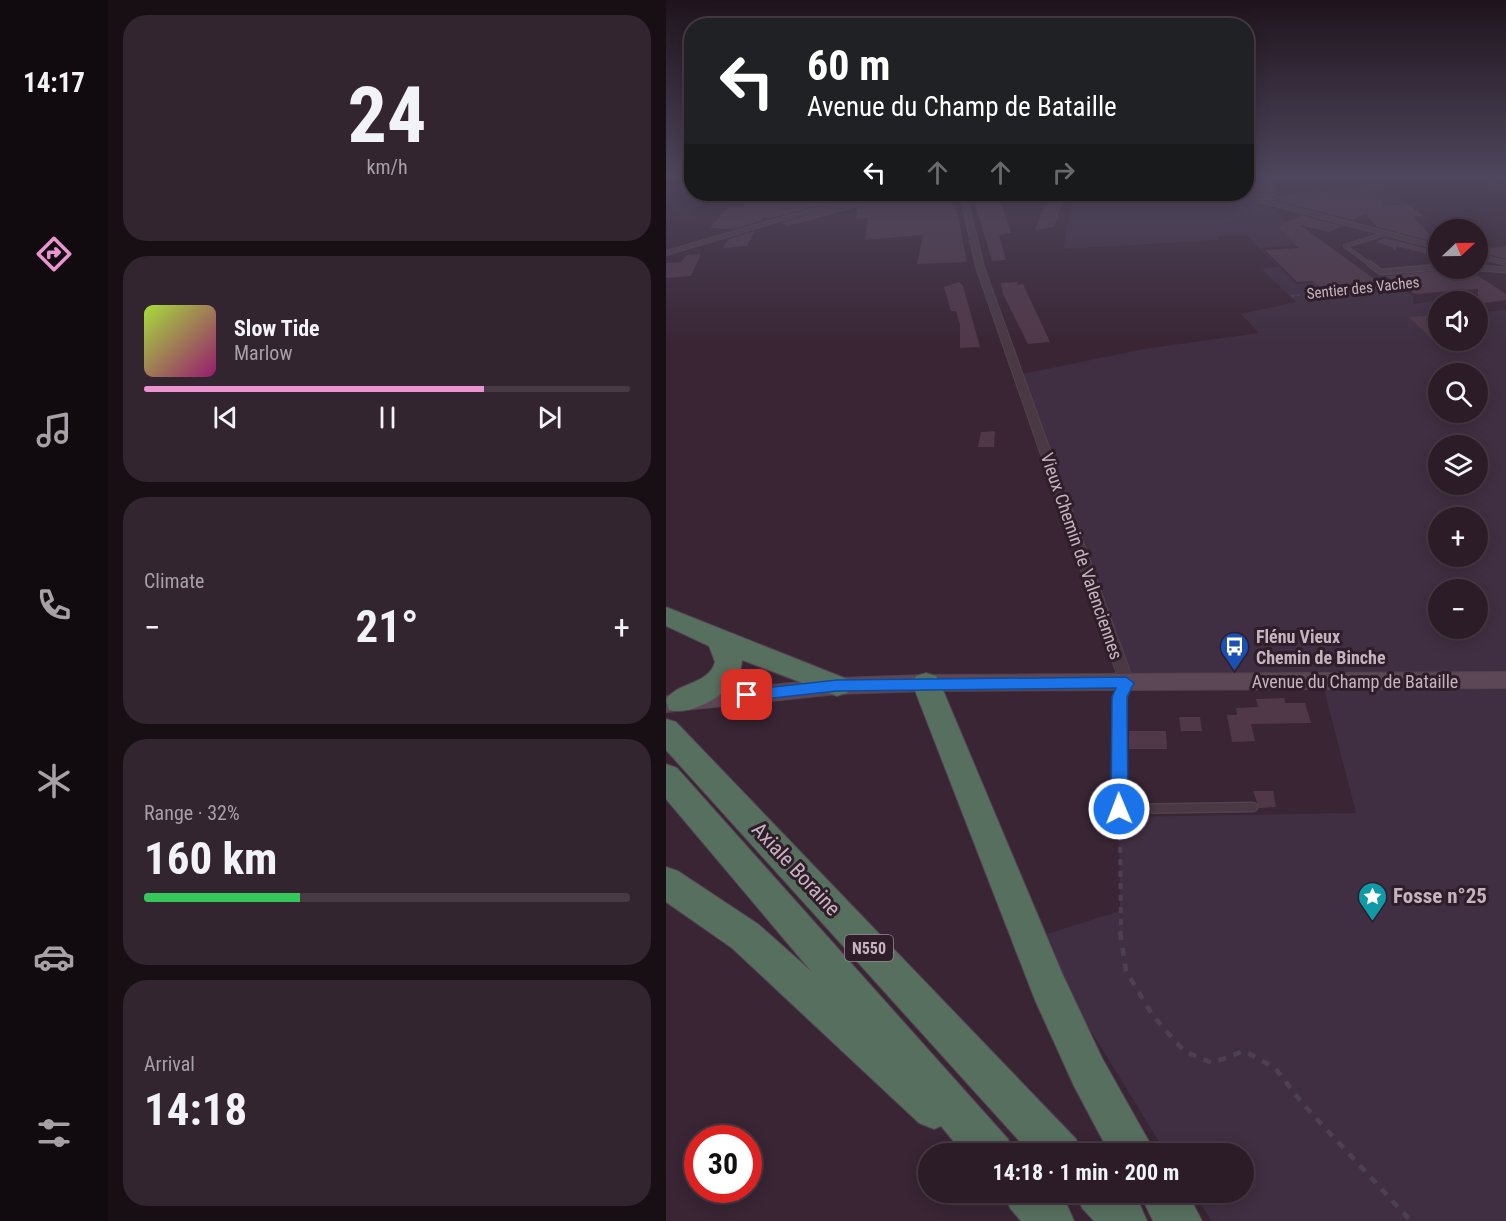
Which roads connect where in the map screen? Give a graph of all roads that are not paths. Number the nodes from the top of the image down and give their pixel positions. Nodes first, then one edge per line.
1 (738, 232) edge
2 (972, 232) edge
3 (1377, 232) edge
4 (1384, 234) junction
5 (1428, 245) edge
6 (666, 253) edge
7 (1488, 258) edge
8 (1506, 263) edge
9 (1428, 268) edge
10 (1488, 269) edge
11 (1506, 270) edge
12 (666, 616) edge
13 (718, 640) junction
14 (1506, 680) edge
15 (926, 683) junction
16 (1126, 683) junction
17 (837, 686) junction
18 (673, 703) edge
19 (672, 736) edge
20 (666, 777) edge
21 (1253, 807) dead end
22 (1119, 809) joint
23 (666, 882) edge
24 (971, 1143) edge
25 (983, 1143) edge
26 (1051, 1143) edge
27 (1129, 1143) edge
28 (1108, 1203) edge
29 (1168, 1203) edge
30 (1124, 1221) edge
31 (1179, 1221) edge

1 - 6 street
2 - 16 street, Vieux Chemin de Valenciennes
3 - 4 street
4 - 5 street
4 - 9 lane, Sentier des Vaches
7 - 8 street
10 - 11 lane
12 - 13 highway
13 - 17 highway
13 - 18 highway
14 - 16 street, Avenue du Champ de Bataille
15 - 16 street, Avenue du Champ de Bataille
15 - 17 street, Avenue du Champ de Bataille
15 - 27 highway
16 - 22 street, Vieux Chemin de Valenciennes
17 - 18 street, Avenue du Champ de Bataille
19 - 26 highway, Axiale Boraine / N550
20 - 25 highway, Axiale Boraine / N550
21 - 22 lane
23 - 24 highway
28 - 30 highway
29 - 31 highway

